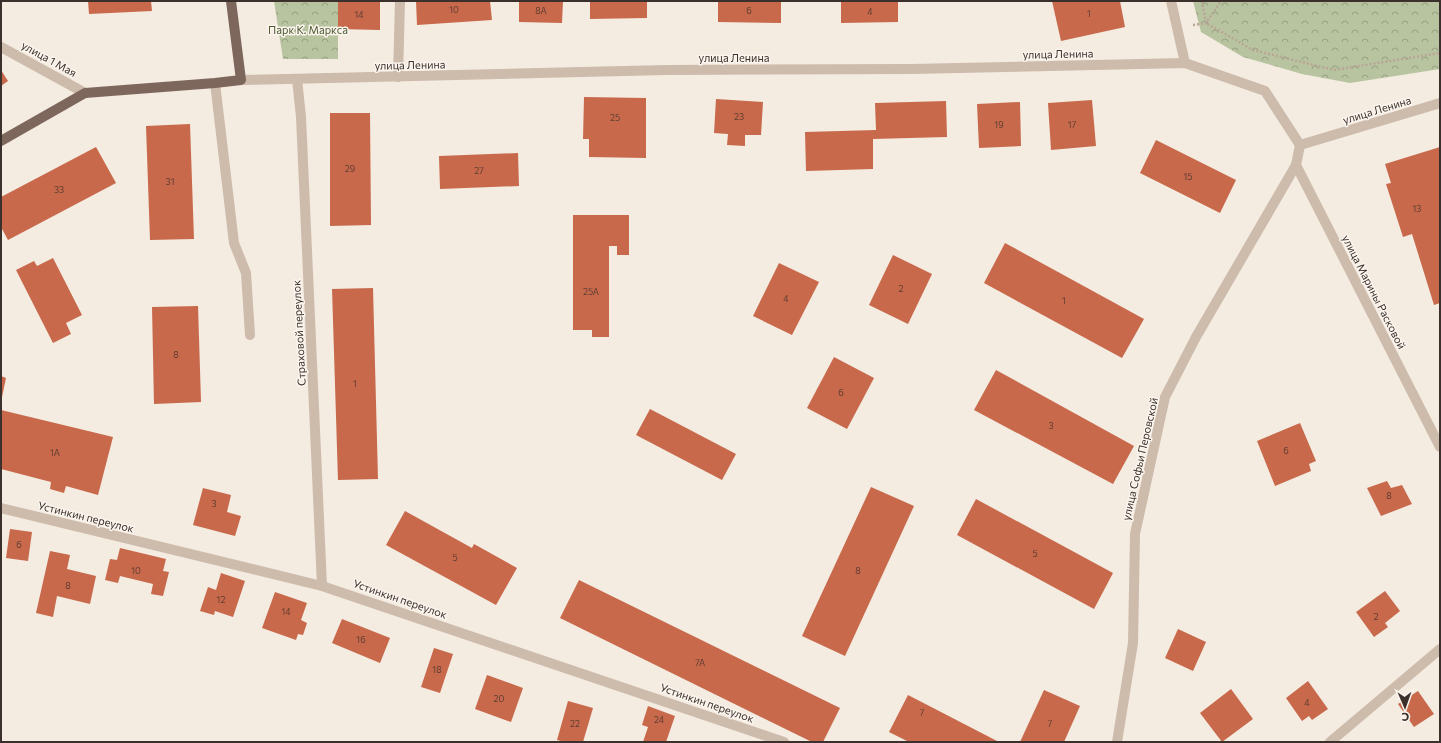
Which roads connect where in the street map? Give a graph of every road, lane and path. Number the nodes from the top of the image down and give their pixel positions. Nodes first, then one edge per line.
1 (231, 1) edge
2 (400, 1) edge
3 (1171, 1) edge
4 (1202, 1) edge
5 (1221, 1) edge
6 (1206, 23) junction
7 (1178, 26) junction
8 (1, 47) edge
9 (1440, 53) edge
10 (1185, 63) junction
11 (398, 77) junction
12 (297, 79) junction
13 (241, 80) junction
14 (215, 83) junction
15 (85, 93) junction
16 (1440, 103) edge
17 (1, 141) edge
18 (1300, 145) junction
19 (1296, 165) junction
20 (250, 335) dead end
21 (1440, 448) edge
22 (1, 508) edge
23 (322, 586) junction
24 (1440, 649) edge
25 (784, 742) edge
26 (1117, 742) edge
27 (1330, 742) edge

1 - 13 main road
2 - 11 street
3 - 7 street
4 - 6 path
5 - 6 path
6 - 7 path
6 - 9 path
7 - 10 street
8 - 15 street, улица 1 Мая
10 - 11 street, улица Ленина
10 - 18 street, улица Ленина
11 - 12 street, улица Ленина
12 - 13 street, улица Ленина
12 - 23 street, Страховой переулок
13 - 14 main road, улица Ленина
14 - 15 main road, улица Ленина
14 - 20 street
15 - 17 main road, улица Ленина
16 - 18 street, улица Ленина
18 - 19 street
19 - 21 street, улица Марины Расковой
19 - 26 street, улица Софьи Перовской
22 - 23 street, Устинкин переулок
23 - 25 street, Устинкин переулок
24 - 27 street

